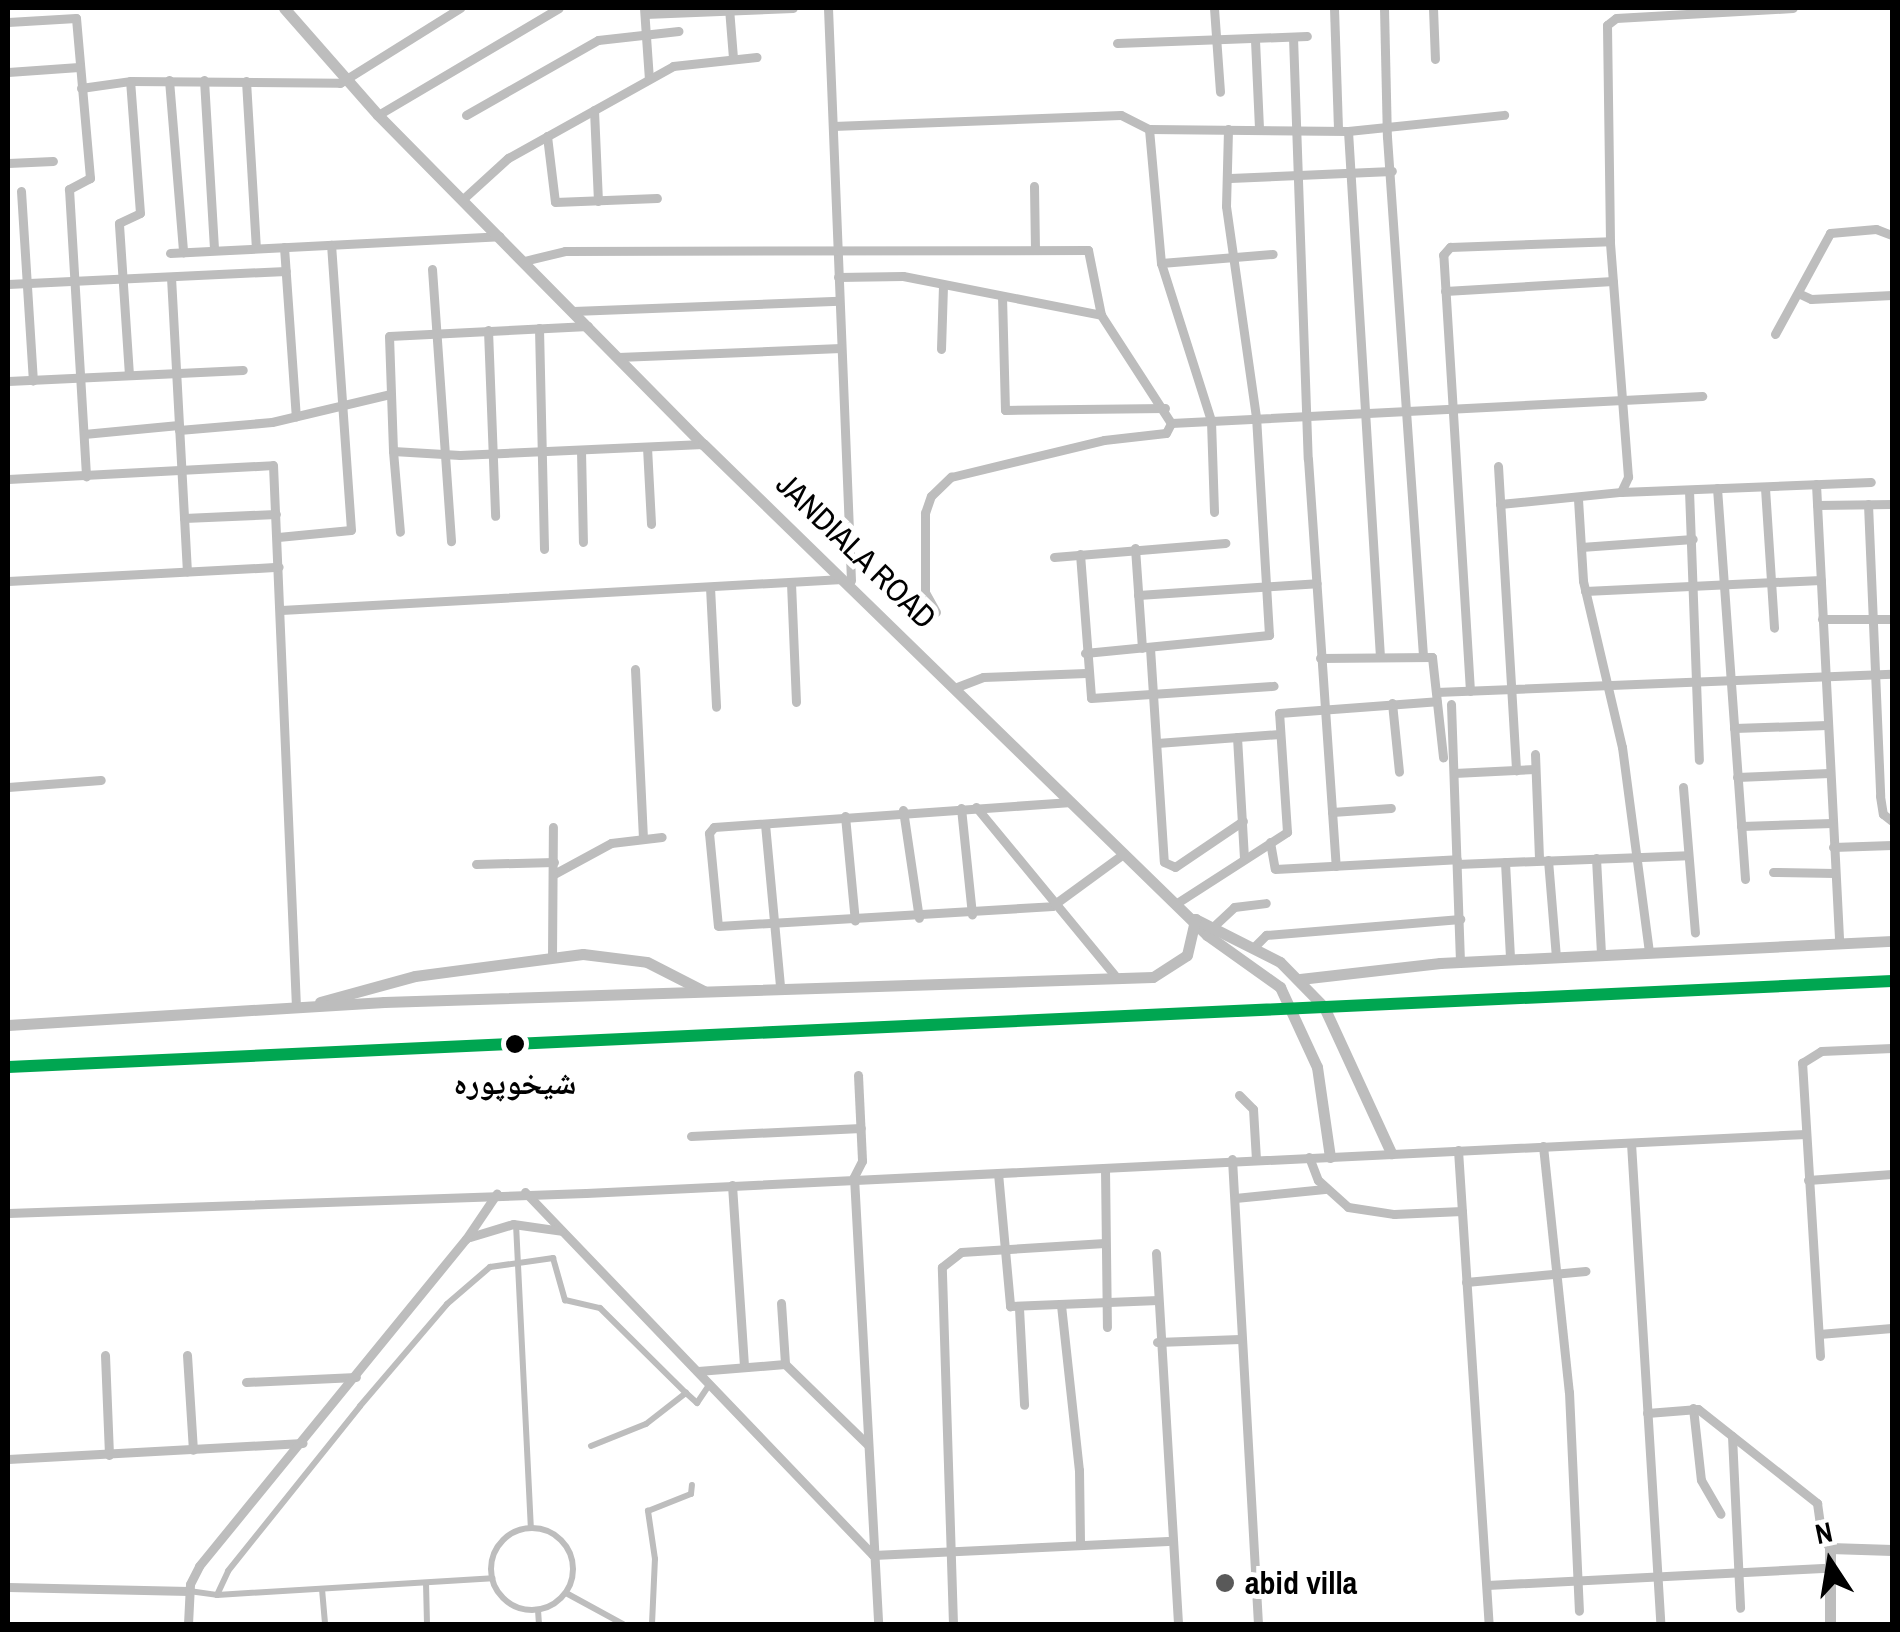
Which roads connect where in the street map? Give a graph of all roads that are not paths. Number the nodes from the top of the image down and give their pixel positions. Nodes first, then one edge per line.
1 (284, 8) edge
2 (460, 8) edge
3 (559, 8) edge
4 (794, 8) edge
5 (828, 8) edge
6 (1214, 8) edge
7 (1334, 8) edge
8 (1384, 8) edge
9 (1432, 8) edge
10 (1794, 8) edge
11 (729, 9) edge
12 (644, 11) edge
13 (8, 22) edge
14 (678, 30) dead end
15 (646, 34) junction
16 (1307, 36) dead end
17 (1293, 37) junction
18 (1255, 40) junction
19 (1216, 41) junction
20 (1117, 42) dead end
21 (757, 57) dead end
22 (733, 58) junction
23 (1435, 59) dead end
24 (80, 68) junction
25 (8, 72) edge
26 (346, 78) junction
27 (169, 80) junction
28 (204, 80) junction
29 (649, 80) junction
30 (130, 81) junction
31 (246, 81) junction
32 (81, 88) junction
33 (1220, 92) dead end
34 (594, 110) junction
35 (378, 114) junction
36 (466, 115) dead end
37 (1504, 115) dead end
38 (1386, 125) junction
39 (833, 126) junction
40 (1296, 126) junction
41 (1258, 128) junction
42 (1149, 129) junction
43 (1342, 129) junction
44 (1228, 130) junction
45 (547, 136) junction
46 (54, 162) dead end
47 (8, 163) edge
48 (1392, 171) junction
49 (1352, 173) junction
50 (1298, 175) junction
51 (1230, 178) junction
52 (1034, 186) dead end
53 (21, 191) dead end
54 (656, 198) dead end
55 (463, 199) junction
56 (598, 200) junction
57 (1892, 235) edge
58 (500, 236) junction
59 (1610, 241) junction
60 (331, 244) junction
61 (284, 247) junction
62 (256, 248) junction
63 (214, 249) junction
64 (837, 250) junction
65 (1035, 250) junction
66 (170, 252) dead end
67 (183, 252) junction
68 (1273, 254) dead end
69 (1232, 258) junction
70 (524, 261) junction
71 (1161, 263) junction
72 (432, 269) dead end
73 (286, 271) junction
74 (172, 276) junction
75 (838, 277) junction
76 (122, 278) junction
77 (75, 280) junction
78 (1613, 281) junction
79 (26, 283) junction
80 (8, 284) edge
81 (943, 286) junction
82 (1445, 291) junction
83 (1798, 294) junction
84 (1892, 295) edge
85 (1002, 296) junction
86 (839, 300) junction
87 (573, 312) junction
88 (1101, 315) junction
89 (588, 326) junction
90 (538, 328) junction
91 (488, 330) junction
92 (439, 333) junction
93 (1775, 334) dead end
94 (841, 348) junction
95 (941, 348) dead end
96 (618, 358) junction
97 (243, 370) dead end
98 (177, 373) junction
99 (129, 375) junction
100 (80, 378) junction
101 (33, 380) junction
102 (8, 381) edge
103 (390, 394) junction
104 (1702, 396) dead end
105 (1621, 399) junction
106 (342, 406) junction
107 (1165, 408) junction
108 (1452, 408) junction
109 (1407, 411) junction
110 (1363, 415) junction
111 (1308, 416) junction
112 (296, 417) junction
113 (1256, 417) junction
114 (1211, 420) junction
115 (1171, 424) junction
116 (179, 428) junction
117 (84, 434) junction
118 (703, 444) junction
119 (647, 447) junction
120 (581, 450) junction
121 (394, 452) junction
122 (542, 452) junction
123 (493, 454) junction
124 (446, 455) junction
125 (1498, 466) dead end
126 (181, 469) junction
127 (86, 476) junction
128 (8, 479) edge
129 (1871, 482) dead end
130 (1816, 484) junction
131 (1718, 488) junction
132 (1765, 488) junction
133 (1689, 490) junction
134 (1621, 492) junction
135 (1578, 499) junction
136 (1500, 504) junction
137 (1868, 504) junction
138 (1892, 504) edge
139 (1817, 506) junction
140 (1214, 512) dead end
141 (276, 514) junction
142 (496, 516) dead end
143 (184, 518) junction
144 (652, 524) dead end
145 (400, 532) dead end
146 (278, 538) junction
147 (1693, 539) junction
148 (450, 540) dead end
149 (583, 542) dead end
150 (1225, 543) dead end
151 (1581, 547) junction
152 (1135, 548) junction
153 (544, 549) dead end
154 (1080, 554) junction
155 (1054, 556) dead end
156 (280, 567) junction
157 (187, 572) junction
158 (849, 579) junction
159 (1820, 580) junction
160 (8, 581) edge
161 (1772, 582) junction
162 (791, 583) junction
163 (1317, 583) junction
164 (1724, 585) junction
165 (1266, 586) junction
166 (1692, 586) junction
167 (710, 588) junction
168 (1585, 592) junction
169 (1138, 596) junction
170 (281, 610) junction
171 (936, 612) dead end
172 (1822, 619) junction
173 (1870, 619) junction
174 (1892, 619) edge
175 (1774, 628) dead end
176 (1146, 648) junction
177 (1085, 653) junction
178 (1423, 656) junction
179 (1380, 657) junction
180 (1320, 658) junction
181 (635, 669) dead end
182 (1086, 673) junction
183 (1872, 674) junction
184 (1892, 674) edge
185 (1825, 675) junction
186 (1731, 678) junction
187 (1697, 679) junction
188 (1274, 686) dead end
189 (1606, 686) junction
190 (956, 688) junction
191 (1512, 690) junction
192 (1470, 691) junction
193 (1153, 694) junction
194 (1436, 697) junction
195 (796, 702) dead end
196 (1392, 703) junction
197 (1452, 704) dead end
198 (716, 706) dead end
199 (1324, 706) junction
200 (1826, 724) junction
201 (1734, 728) junction
202 (1280, 734) junction
203 (1237, 737) junction
204 (1156, 743) junction
205 (1535, 754) dead end
206 (1442, 757) dead end
207 (1699, 760) dead end
208 (1535, 769) junction
209 (1516, 770) junction
210 (1399, 772) dead end
211 (1829, 773) junction
212 (1454, 774) junction
213 (1738, 777) junction
214 (101, 780) dead end
215 (8, 787) edge
216 (1683, 787) dead end
217 (1071, 802) junction
218 (976, 807) junction
219 (961, 808) junction
220 (1392, 808) dead end
221 (903, 810) junction
222 (1332, 812) junction
223 (845, 816) junction
224 (1243, 821) junction
225 (1892, 821) edge
226 (765, 824) junction
227 (1832, 824) junction
228 (1741, 826) junction
229 (553, 827) dead end
230 (662, 836) dead end
231 (642, 838) junction
232 (1270, 842) junction
233 (1892, 845) edge
234 (1833, 847) junction
235 (1123, 854) junction
236 (1688, 854) junction
237 (1639, 856) junction
238 (1596, 858) junction
239 (1244, 859) junction
240 (1544, 860) junction
241 (1457, 862) junction
242 (1504, 862) junction
243 (476, 864) dead end
244 (1336, 866) junction
245 (554, 868) junction
246 (1772, 872) dead end
247 (1834, 873) junction
248 (1745, 880) dead end
249 (1266, 903) dead end
250 (1177, 904) junction
251 (1052, 906) junction
252 (972, 914) junction
253 (920, 918) junction
254 (1195, 918) junction
255 (1460, 919) junction
256 (854, 921) junction
257 (775, 924) junction
258 (1215, 925) junction
259 (1695, 933) dead end
260 (1892, 941) edge
261 (1839, 943) junction
262 (1255, 946) junction
263 (1649, 952) junction
264 (1601, 954) junction
265 (1556, 957) junction
266 (552, 958) junction
267 (1510, 959) junction
268 (1460, 962) junction
269 (1300, 979) junction
270 (1119, 980) junction
271 (780, 987) junction
272 (704, 992) junction
273 (312, 1006) junction
274 (296, 1007) junction
275 (8, 1025) edge
276 (1892, 1048) edge
277 (858, 1076) dead end
278 (1239, 1095) dead end
279 (861, 1128) junction
280 (1806, 1134) junction
281 (691, 1136) dead end
282 (1631, 1143) junction
283 (1543, 1146) junction
284 (1458, 1150) junction
285 (1391, 1153) junction
286 (1330, 1157) junction
287 (1309, 1158) junction
288 (1232, 1159) junction
289 (1256, 1159) junction
290 (1105, 1169) junction
291 (998, 1173) junction
292 (1892, 1174) edge
293 (854, 1178) junction
294 (1808, 1180) junction
295 (732, 1184) junction
296 (1326, 1189) junction
297 (526, 1192) junction
298 (497, 1193) junction
299 (1235, 1198) junction
300 (1462, 1211) junction
301 (8, 1213) edge
302 (516, 1224) junction
303 (564, 1232) junction
304 (466, 1240) junction
305 (1105, 1243) junction
306 (1003, 1251) junction
307 (1156, 1253) dead end
308 (518, 1258) junction
309 (1585, 1271) dead end
310 (1554, 1275) junction
311 (1466, 1282) junction
312 (1158, 1300) junction
313 (1107, 1302) junction
314 (782, 1303) dead end
315 (1061, 1306) junction
316 (1020, 1308) junction
317 (1107, 1327) dead end
318 (1892, 1328) edge
319 (1819, 1334) junction
320 (1240, 1339) junction
321 (1158, 1342) junction
322 (105, 1355) dead end
323 (188, 1356) dead end
324 (1820, 1356) dead end
325 (744, 1364) junction
326 (786, 1364) junction
327 (698, 1372) junction
328 (356, 1377) junction
329 (246, 1382) dead end
330 (710, 1384) junction
331 (686, 1393) junction
332 (1024, 1406) dead end
333 (1693, 1408) junction
334 (1647, 1412) junction
335 (1732, 1436) junction
336 (303, 1443) junction
337 (868, 1444) junction
338 (592, 1446) dead end
339 (193, 1450) junction
340 (109, 1455) junction
341 (8, 1458) edge
342 (692, 1485) dead end
343 (1721, 1514) dead end
344 (531, 1527) junction
345 (1168, 1541) junction
346 (1080, 1545) junction
347 (1830, 1548) junction
348 (1892, 1549) edge
349 (948, 1551) junction
350 (873, 1555) junction
351 (1892, 1560) edge
352 (1828, 1568) junction
353 (1739, 1572) junction
354 (1657, 1576) junction
355 (492, 1578) junction
356 (1578, 1580) junction
357 (426, 1583) junction
358 (1487, 1585) junction
359 (8, 1587) edge
360 (322, 1589) junction
361 (189, 1591) junction
362 (566, 1593) junction
363 (217, 1595) junction
364 (1740, 1608) dead end
365 (538, 1610) junction
366 (1579, 1611) dead end
367 (188, 1624) edge
368 (325, 1624) edge
369 (427, 1624) edge
370 (539, 1624) edge
371 (623, 1624) edge
372 (652, 1624) edge
373 (878, 1624) edge
374 (953, 1624) edge
375 (1178, 1624) edge
376 (1258, 1624) edge
377 (1490, 1624) edge
378 (1660, 1624) edge
379 (1830, 1624) edge

1 - 26 street, JANDIALA ROAD
2 - 26 street
3 - 35 street
4 - 11 street
5 - 39 street
6 - 19 street
7 - 43 street
8 - 38 street
9 - 23 street
10 - 59 street
11 - 12 street
11 - 22 street
12 - 15 street
13 - 24 street
14 - 15 street
15 - 29 street
15 - 36 street
16 - 17 street
17 - 18 street
17 - 40 street
18 - 19 street
18 - 41 street
19 - 20 street
19 - 33 street
21 - 22 street
22 - 29 street
24 - 25 street
24 - 32 street
26 - 31 street
26 - 35 street, JANDIALA ROAD
27 - 28 street
27 - 30 street
27 - 67 street
28 - 31 street
28 - 63 street
29 - 34 street
30 - 32 street
30 - 76 street
31 - 62 street
32 - 77 street
34 - 45 street
34 - 56 street
35 - 55 street, JANDIALA ROAD
37 - 38 street
38 - 43 street
38 - 48 street
39 - 42 street
39 - 64 street
40 - 41 street
40 - 43 street
40 - 50 street
41 - 44 street
42 - 44 street
42 - 71 street
43 - 49 street
44 - 51 street
45 - 55 street
45 - 56 street
46 - 47 street
48 - 49 street
48 - 109 street
49 - 50 street
49 - 110 street
50 - 51 street
50 - 111 street
51 - 69 street
52 - 65 street
53 - 79 street
54 - 56 street
55 - 58 street, JANDIALA ROAD
57 - 83 street
58 - 60 street
58 - 70 street, JANDIALA ROAD
59 - 78 street
59 - 82 street
60 - 61 street
60 - 106 street
61 - 62 street
61 - 73 street
62 - 63 street
63 - 67 street
64 - 65 street
64 - 70 street
64 - 75 street
65 - 88 street
66 - 67 street
68 - 69 street
69 - 71 street
69 - 113 street
70 - 87 street, JANDIALA ROAD
71 - 114 street
72 - 92 street
73 - 74 street
73 - 112 street
74 - 76 street
74 - 98 street
75 - 81 street
75 - 86 street
76 - 77 street
76 - 99 street
77 - 79 street
77 - 100 street
78 - 82 street
78 - 105 street
79 - 80 street
79 - 101 street
81 - 85 street
81 - 95 street
82 - 108 street
83 - 84 street
83 - 93 street
85 - 88 street
85 - 107 street
86 - 87 street
86 - 94 street
87 - 89 street, JANDIALA ROAD
88 - 107 street
89 - 90 street
89 - 96 street, JANDIALA ROAD
90 - 91 street
90 - 122 street
91 - 92 street
91 - 123 street
92 - 103 street
92 - 124 street
94 - 96 street
94 - 158 street
96 - 118 street, JANDIALA ROAD
97 - 98 street
98 - 99 street
98 - 116 street
99 - 100 street
100 - 101 street
100 - 117 street
101 - 102 street
103 - 106 street
103 - 121 street
104 - 105 street
105 - 108 street
105 - 134 street
106 - 112 street
106 - 146 street
107 - 115 street
108 - 109 street
108 - 192 street
109 - 110 street
109 - 178 street
110 - 111 street
110 - 179 street
111 - 113 street
111 - 163 street
112 - 116 street
113 - 114 street
113 - 165 street
114 - 115 street
114 - 140 street
115 - 171 street
116 - 117 street
116 - 126 street
117 - 127 street
118 - 119 street
118 - 158 street, JANDIALA ROAD
119 - 120 street
119 - 144 street
120 - 122 street
120 - 149 street
121 - 124 street
121 - 145 street
122 - 123 street
122 - 153 street
123 - 124 street
123 - 142 street
124 - 148 street
125 - 136 street
126 - 127 street
126 - 141 street
126 - 143 street
127 - 128 street
129 - 130 street
130 - 132 street
130 - 139 street
131 - 132 street
131 - 133 street
131 - 164 street
132 - 161 street
133 - 134 street
133 - 147 street
134 - 135 street
135 - 136 street
135 - 151 street
136 - 191 street
137 - 138 street
137 - 139 street
137 - 173 street
139 - 159 street
141 - 143 street
141 - 146 street
143 - 157 street
146 - 156 street
147 - 151 street
147 - 166 street
150 - 152 street
151 - 168 street
152 - 154 street
152 - 169 street
154 - 155 street
154 - 177 street
156 - 157 street
156 - 170 street
157 - 160 street
158 - 162 street
158 - 190 street, JANDIALA ROAD
159 - 161 street
159 - 172 street
161 - 164 street
161 - 175 street
162 - 167 street
162 - 195 street
163 - 165 street
163 - 180 street
164 - 166 street
164 - 186 street
165 - 169 street
165 - 176 street
166 - 168 street
166 - 187 street
167 - 170 street
167 - 198 street
168 - 189 street
169 - 176 street
170 - 274 street
172 - 173 street
172 - 185 street
173 - 174 street
173 - 183 street
176 - 177 street
176 - 193 street
177 - 182 street
178 - 179 street
178 - 194 street
179 - 180 street
180 - 199 street
181 - 231 street
182 - 190 street
182 - 193 street
183 - 184 street
183 - 185 street
183 - 225 street
185 - 186 street
185 - 200 street
186 - 187 street
186 - 201 street
187 - 189 street
187 - 207 street
188 - 193 street
189 - 191 street
189 - 237 street
190 - 217 street, JANDIALA ROAD
191 - 192 street
191 - 209 street
192 - 194 street
193 - 204 street
194 - 196 street
194 - 206 street
196 - 199 street
196 - 210 street
197 - 212 street
199 - 202 street
199 - 222 street
200 - 201 street
200 - 211 street
201 - 213 street
202 - 203 street
202 - 232 street
203 - 204 street
203 - 224 street
204 - 224 street
205 - 208 street
208 - 209 street
208 - 240 street
209 - 212 street
211 - 213 street
211 - 227 street
212 - 241 street
213 - 228 street
214 - 215 street
216 - 236 street
217 - 218 street
217 - 235 street, JANDIALA ROAD
218 - 219 street
218 - 251 street
219 - 221 street
219 - 252 street
220 - 222 street
221 - 223 street
221 - 253 street
222 - 244 street
223 - 226 street
223 - 256 street
224 - 239 street
226 - 257 street
226 - 257 street
227 - 228 street
227 - 234 street
228 - 248 street
229 - 245 street
230 - 231 street
231 - 245 street
232 - 239 street
232 - 244 street
233 - 234 street
234 - 247 street
235 - 250 street, JANDIALA ROAD
235 - 251 street
236 - 237 street
236 - 259 street
237 - 238 street
237 - 263 street
238 - 240 street
238 - 264 street
239 - 250 street
240 - 242 street
240 - 265 street
241 - 242 street
241 - 244 street
241 - 255 street
242 - 267 street
243 - 245 street
245 - 266 street
246 - 247 street
247 - 261 street
249 - 258 street
250 - 254 street, JANDIALA ROAD
251 - 252 street
251 - 270 street
252 - 253 street
253 - 256 street
254 - 258 street
254 - 270 street
254 - 286 street, JANDIALA ROAD
255 - 262 street
255 - 268 street
256 - 257 street
257 - 271 street
258 - 262 street
260 - 261 street
261 - 263 street
262 - 269 street
263 - 264 street
264 - 265 street
265 - 267 street
266 - 272 street
266 - 273 street
267 - 268 street
268 - 269 street
269 - 285 street
270 - 271 street
271 - 272 street
272 - 273 street
273 - 274 street
274 - 275 street
276 - 280 street
277 - 279 street
278 - 289 street
279 - 281 street
279 - 293 street
280 - 282 street
280 - 294 street
282 - 283 street
282 - 334 street
283 - 284 street
283 - 310 street
284 - 285 street
284 - 300 street
285 - 286 street
286 - 287 street
287 - 289 street
287 - 296 street
288 - 289 street
288 - 290 street
288 - 299 street
290 - 291 street
290 - 305 street
291 - 293 street
291 - 306 street
292 - 294 street
293 - 295 street
293 - 337 street
294 - 319 street
295 - 297 street
295 - 325 street
296 - 299 street
296 - 300 street
297 - 298 street
297 - 303 street
298 - 301 street
298 - 304 street
299 - 320 street
300 - 311 street
302 - 303 street
302 - 304 street
302 - 308 street
303 - 327 street
304 - 328 street
305 - 306 street
305 - 313 street
306 - 316 street
306 - 349 street
307 - 312 street
308 - 331 street
308 - 344 street
308 - 363 street
309 - 310 street
310 - 311 street
310 - 356 street
311 - 358 street
312 - 313 street
312 - 321 street
313 - 315 street
313 - 317 street
314 - 326 street
315 - 316 street
315 - 346 street
316 - 332 street
318 - 319 street
319 - 324 street
320 - 321 street
320 - 376 street
321 - 345 street
322 - 340 street
323 - 339 street
325 - 326 street
325 - 327 street
326 - 337 street
327 - 330 street
328 - 329 street
328 - 336 street
330 - 331 street
330 - 350 street
331 - 338 street
333 - 334 street
333 - 335 street
333 - 343 street
334 - 354 street
335 - 347 street
335 - 353 street
336 - 339 street
336 - 361 street
337 - 350 street
339 - 340 street
340 - 341 street
342 - 372 street
344 - 355 street
344 - 362 street
345 - 346 street
345 - 375 street
346 - 349 street
347 - 348 street
347 - 352 street
348 - 351 street
349 - 350 street
349 - 374 street
350 - 373 street
352 - 353 street
352 - 379 street
353 - 354 street
353 - 364 street
354 - 356 street
354 - 378 street
355 - 357 street
355 - 365 street
356 - 358 street
356 - 366 street
357 - 360 street
357 - 369 street
358 - 377 street
359 - 361 street
360 - 363 street
360 - 368 street
361 - 363 street
361 - 367 street
362 - 365 street
362 - 371 street
365 - 370 street

